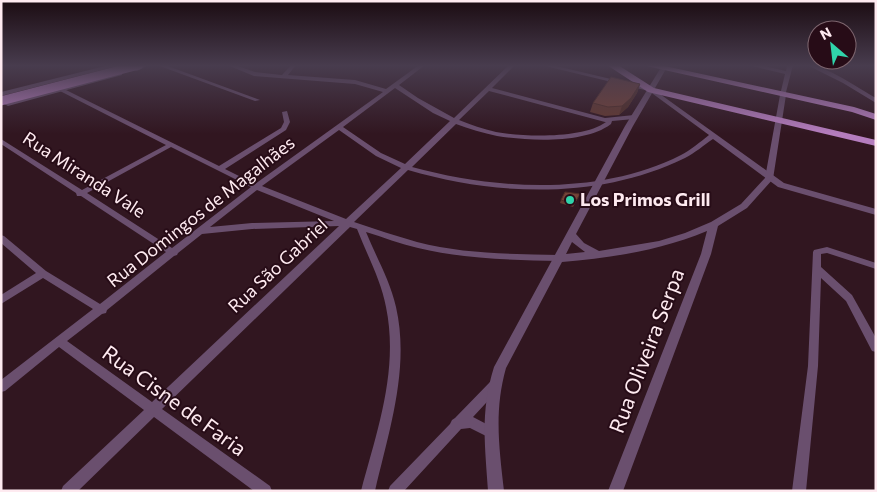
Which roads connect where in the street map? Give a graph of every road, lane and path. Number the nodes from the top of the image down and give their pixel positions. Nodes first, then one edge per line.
1 (34, 88) edge
2 (40, 88) edge
3 (68, 88) edge
4 (223, 88) edge
5 (376, 88) edge
6 (392, 88) edge
7 (400, 88) edge
8 (652, 88) edge
9 (654, 88) edge
10 (656, 88) edge
11 (753, 88) edge
12 (785, 88) edge
13 (854, 88) edge
14 (489, 89) joint
15 (62, 90) junction
16 (387, 91) junction
17 (783, 95) junction
18 (1, 97) edge
19 (256, 100) dead end
20 (876, 101) edge
21 (1, 105) edge
22 (285, 112) dead end
23 (634, 117) junction
24 (876, 117) edge
25 (452, 122) junction
26 (608, 122) junction
27 (780, 122) junction
28 (338, 126) junction
29 (629, 126) junction
30 (714, 135) junction
31 (1, 140) edge
32 (876, 143) edge
33 (170, 145) junction
34 (405, 167) junction
35 (219, 169) junction
36 (769, 179) junction
37 (599, 182) junction
38 (256, 187) junction
39 (80, 194) junction
40 (876, 212) edge
41 (347, 223) junction
42 (714, 224) junction
43 (360, 227) junction
44 (202, 231) junction
45 (572, 234) junction
46 (1, 238) edge
47 (174, 254) junction
48 (598, 256) junction
49 (559, 258) junction
50 (876, 266) edge
51 (817, 269) junction
52 (44, 273) junction
53 (1, 300) edge
54 (102, 310) junction
55 (60, 342) junction
56 (876, 348) edge
57 (494, 386) junction
58 (1, 387) edge
59 (150, 409) junction
60 (456, 424) junction
61 (490, 432) junction
62 (68, 491) edge
63 (264, 491) edge
64 (368, 491) edge
65 (395, 491) edge
66 (496, 491) edge
67 (614, 491) edge
68 (799, 491) edge

1 - 18 street
2 - 18 main road, bridge
3 - 15 street
4 - 19 street
5 - 16 street
6 - 16 street, Rua Domingos de Magalhães
7 - 25 street
8 - 23 street
9 - 30 street
10 - 27 main road
11 - 17 main road
12 - 17 street
13 - 20 street
14 - 25 street, Rua São Gabriel
14 - 26 street
15 - 21 street
15 - 33 street
16 - 28 street, Rua Domingos de Magalhães
17 - 24 main road
17 - 27 street
22 - 35 street
23 - 26 street
23 - 29 street
25 - 26 street
25 - 34 street, Rua São Gabriel
26 - 29 street
27 - 32 main road
27 - 36 street
28 - 34 street
28 - 38 street, Rua Domingos de Magalhães
29 - 37 street
30 - 36 street
30 - 37 street
31 - 39 street, Rua Miranda Vale
33 - 35 street
33 - 39 street
34 - 37 street
34 - 41 street, Rua São Gabriel
35 - 38 street
36 - 40 street
36 - 42 street
37 - 45 street
38 - 41 street
38 - 44 street, Rua Domingos de Magalhães
39 - 47 street, Rua Miranda Vale
41 - 43 street
41 - 44 street
41 - 59 street, Rua São Gabriel
42 - 48 street
42 - 67 street, Rua Oliveira Serpa
43 - 49 street
43 - 64 street
44 - 47 street, Rua Domingos de Magalhães
45 - 48 street
45 - 49 street
46 - 52 street
47 - 54 street, Rua Domingos de Magalhães
48 - 49 street
49 - 57 street
50 - 51 street
51 - 56 street
51 - 68 street
52 - 53 street
52 - 54 street
54 - 55 street, Rua Domingos de Magalhães
55 - 58 street, Rua Domingos de Magalhães
55 - 59 street, Rua Cisne de Faria
57 - 60 street
57 - 61 street
59 - 62 street, Rua São Gabriel
59 - 63 street, Rua Cisne de Faria
60 - 61 street
60 - 65 street
61 - 66 street

